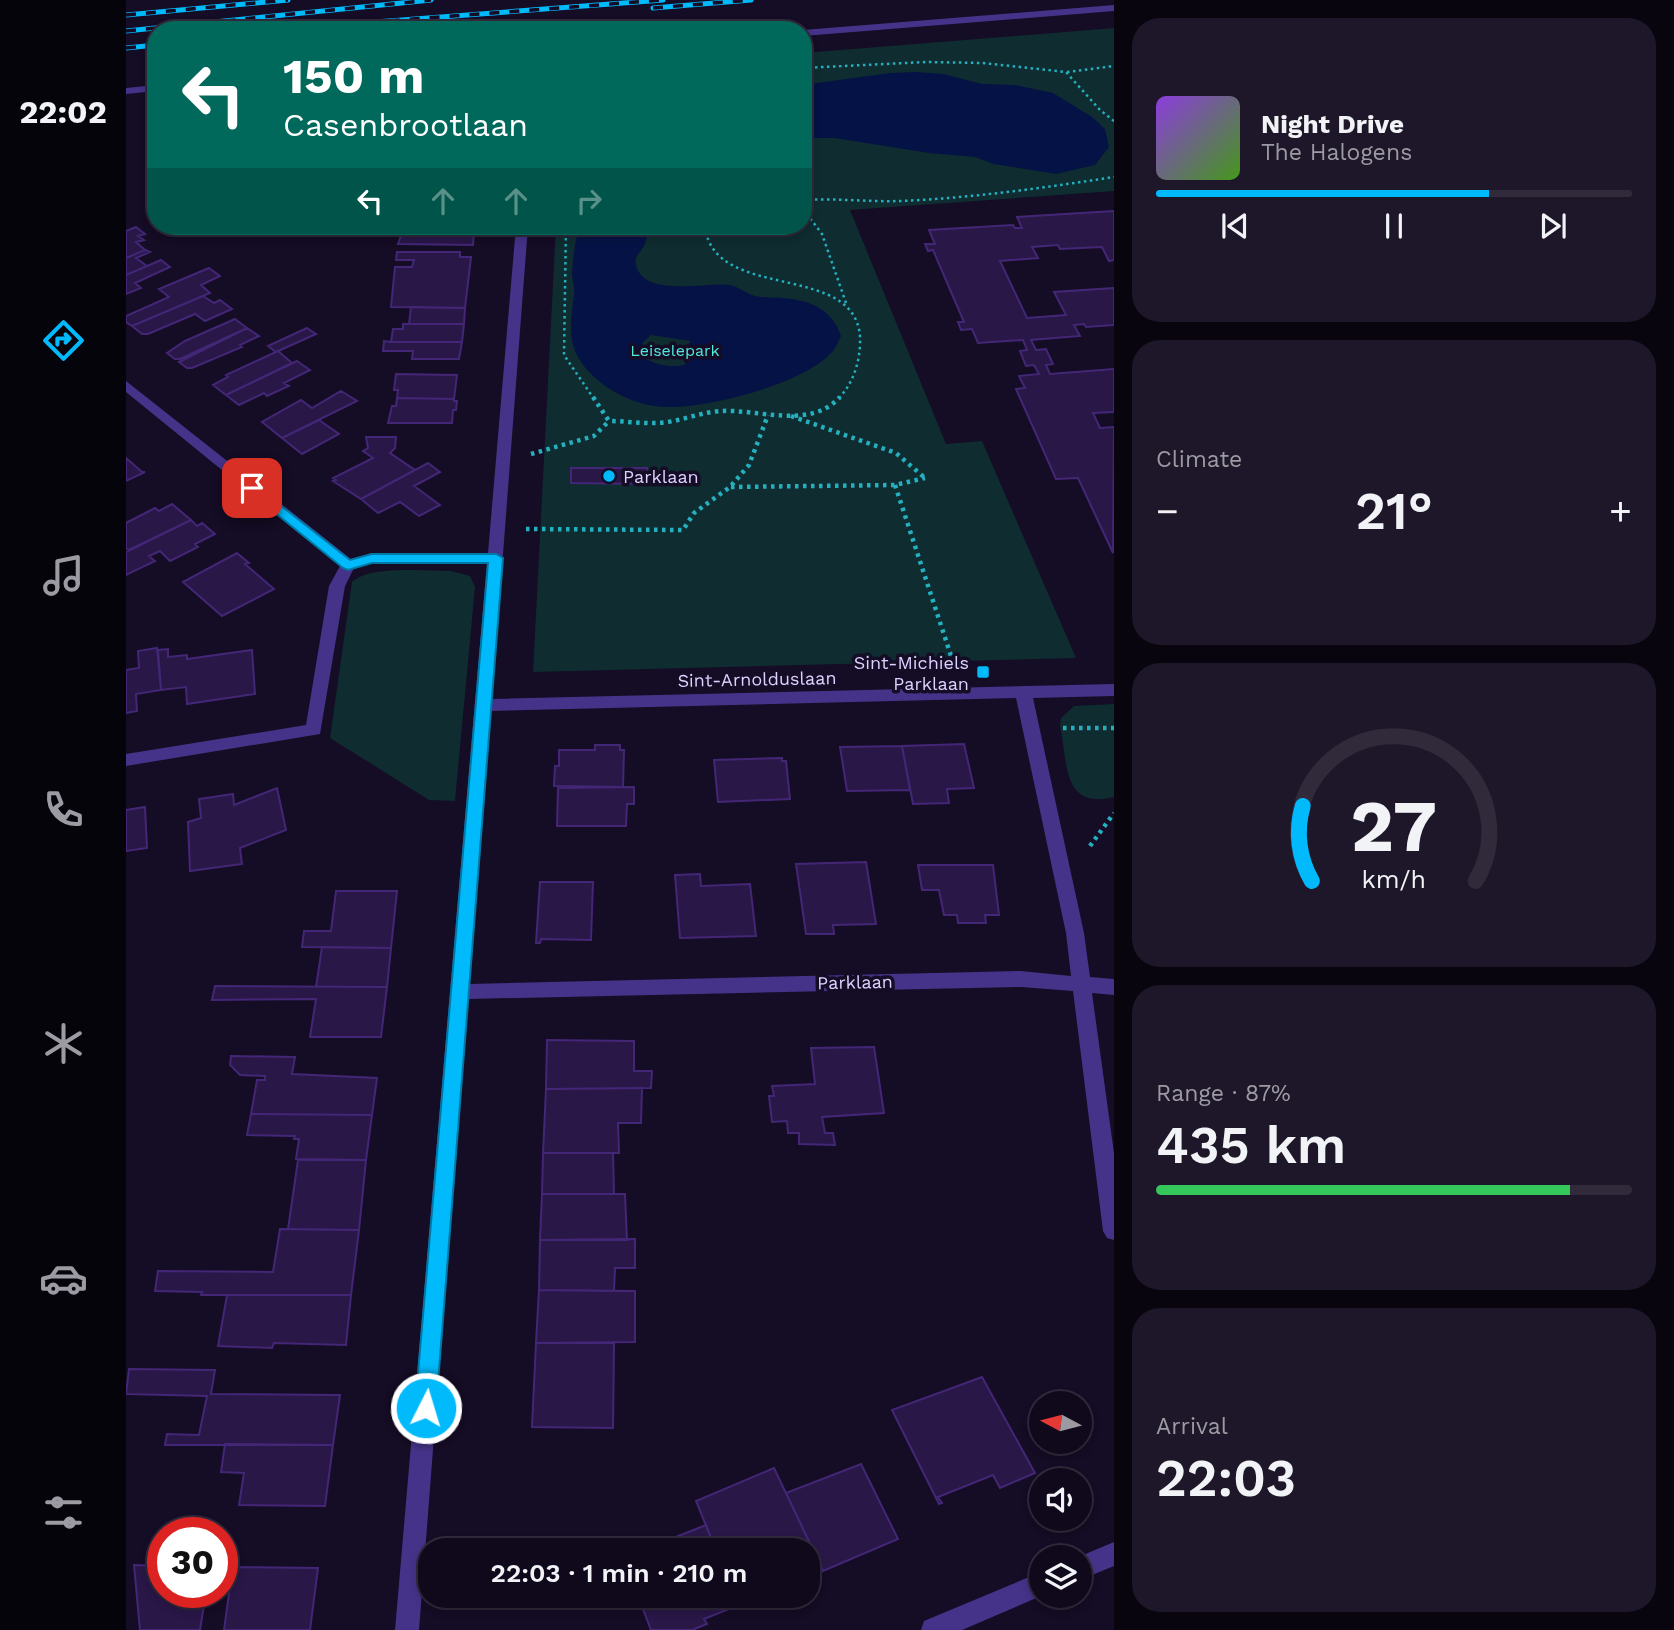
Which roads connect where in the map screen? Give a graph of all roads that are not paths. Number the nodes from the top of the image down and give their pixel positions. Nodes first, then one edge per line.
1 (1114, 8) edge
2 (812, 32) edge
3 (147, 89) edge
4 (126, 91) edge
5 (521, 235) edge
6 (126, 385) edge
7 (496, 558) junction
8 (348, 565) junction
9 (1114, 690) edge
10 (1023, 691) junction
11 (484, 705) junction
12 (126, 760) edge
13 (1082, 986) junction
14 (1114, 987) edge
15 (460, 992) junction
16 (1114, 1231) edge
17 (1114, 1554) edge
18 (1092, 1563) edge
19 (1029, 1589) edge
20 (407, 1630) edge
21 (933, 1630) edge

1 - 2 street
3 - 4 street
5 - 7 street
6 - 8 street
7 - 8 street
7 - 11 street
8 - 12 street
9 - 10 street, Sint-Arnolduslaan
10 - 11 street, Sint-Arnolduslaan
10 - 13 street
11 - 15 street
13 - 14 street, Parklaan
13 - 15 street, Parklaan
13 - 16 street
15 - 20 street
17 - 18 street
19 - 21 street

